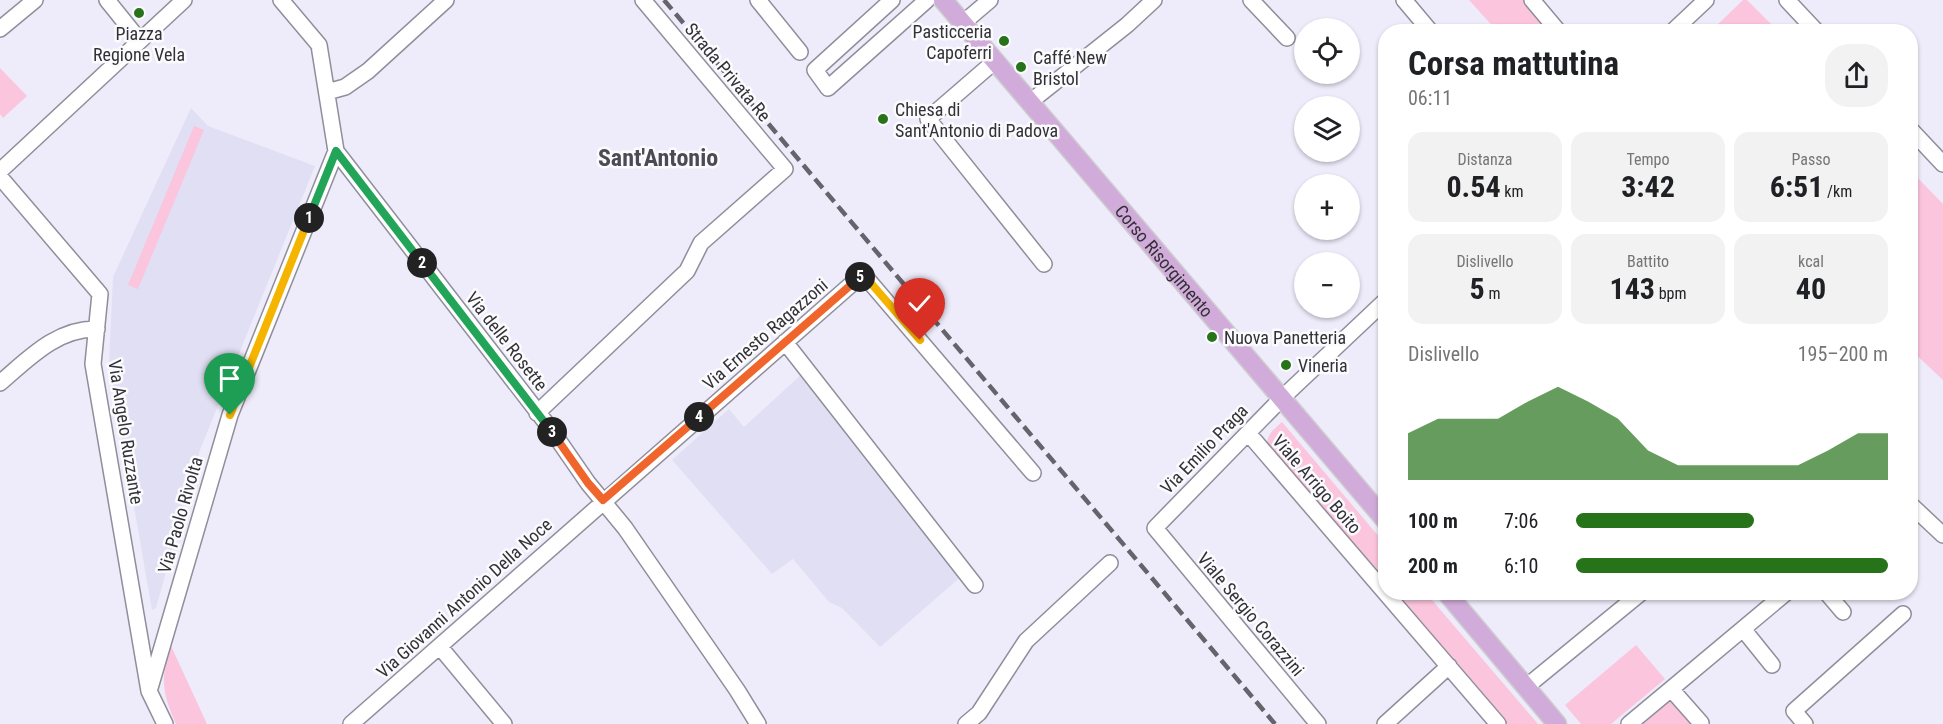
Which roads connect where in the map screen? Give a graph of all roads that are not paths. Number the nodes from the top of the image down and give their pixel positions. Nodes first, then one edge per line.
1 (35, 0) edge
2 (107, 0) edge
3 (184, 0) edge
4 (281, 0) edge
5 (446, 0) edge
6 (643, 0) edge
7 (758, 0) edge
8 (892, 0) edge
9 (927, 0) edge
10 (943, 0) edge
11 (990, 0) edge
12 (1154, 0) edge
13 (1251, 0) edge
14 (1404, 0) edge
15 (1532, 0) edge
16 (1706, 0) edge
17 (1787, 0) edge
18 (963, 23) junction
19 (1424, 24) edge
20 (1552, 24) edge
21 (1680, 24) edge
22 (1810, 24) edge
23 (0, 29) edge
24 (1287, 38) dead end
25 (140, 41) junction
26 (800, 52) dead end
27 (995, 61) junction
28 (327, 92) junction
29 (1030, 102) junction
30 (1918, 137) edge
31 (336, 151) junction
32 (1943, 164) edge
33 (0, 171) edge
34 (0, 177) edge
35 (1044, 264) dead end
36 (1378, 308) edge
37 (97, 329) junction
38 (785, 342) junction
39 (0, 383) edge
40 (1282, 398) junction
41 (537, 413) junction
42 (1248, 433) junction
43 (1033, 473) dead end
44 (603, 500) junction
45 (1378, 512) edge
46 (1918, 512) edge
47 (1155, 528) joint
48 (1943, 535) edge
49 (1110, 563) dead end
50 (1378, 584) edge
51 (975, 585) dead end
52 (1392, 600) edge
53 (1453, 600) edge
54 (1632, 600) edge
55 (1777, 600) edge
56 (1833, 600) edge
57 (1843, 612) dead end
58 (1904, 614) dead end
59 (1743, 629) junction
60 (440, 647) junction
61 (1772, 665) dead end
62 (1449, 666) junction
63 (1526, 687) junction
64 (1671, 689) junction
65 (149, 691) junction
66 (1701, 723) edge
67 (165, 724) edge
68 (351, 724) edge
69 (504, 724) edge
70 (758, 724) edge
71 (966, 724) edge
72 (1318, 724) edge
73 (1385, 724) edge
74 (1498, 724) edge
75 (1557, 724) edge
76 (1629, 724) edge
77 (1805, 724) edge

1 - 23 street
2 - 25 street
3 - 25 street
4 - 28 street, Via delle Rosette
5 - 28 street
6 - 41 street, Strada Privata Re
7 - 26 street
8 - 9 street
10 - 18 main road, Corso Risorgimento
11 - 18 street
12 - 29 street
13 - 24 street
14 - 19 street
15 - 20 street
16 - 21 street
17 - 22 street
18 - 27 main road, Corso Risorgimento
25 - 33 street
27 - 29 main road, Corso Risorgimento
27 - 35 street
28 - 31 street, Via delle Rosette
29 - 40 main road, Corso Risorgimento
30 - 32 street
31 - 41 street, Via delle Rosette
31 - 65 street, Via Paolo Rivolta
34 - 37 street, Via Angelo Ruzzante
36 - 40 street, Via Emilio Praga
37 - 39 street
37 - 65 street, Via Angelo Ruzzante
38 - 43 street, Via Ernesto Ragazzoni
38 - 44 street, Via Ernesto Ragazzoni
38 - 51 street
40 - 42 street, Via Emilio Praga
40 - 45 main road, Corso Risorgimento
41 - 44 street, Via delle Rosette
42 - 47 street, Via Emilio Praga
42 - 50 street, Viale Arrigo Boito
44 - 60 street, Via Giovanni Antonio Della Noce
44 - 70 street, Via delle Rosette
46 - 48 street
47 - 72 street, Viale Sergio Corazzini
49 - 71 street
52 - 62 street, Viale Arrigo Boito
53 - 63 main road
54 - 63 street
55 - 59 street
56 - 57 street
58 - 77 street
59 - 61 street
59 - 64 street
60 - 68 street, Via Giovanni Antonio Della Noce
60 - 69 street
62 - 73 street
62 - 74 street, Viale Arrigo Boito
63 - 75 main road
64 - 66 street
64 - 76 street
65 - 67 street, Via Angelo Ruzzante

